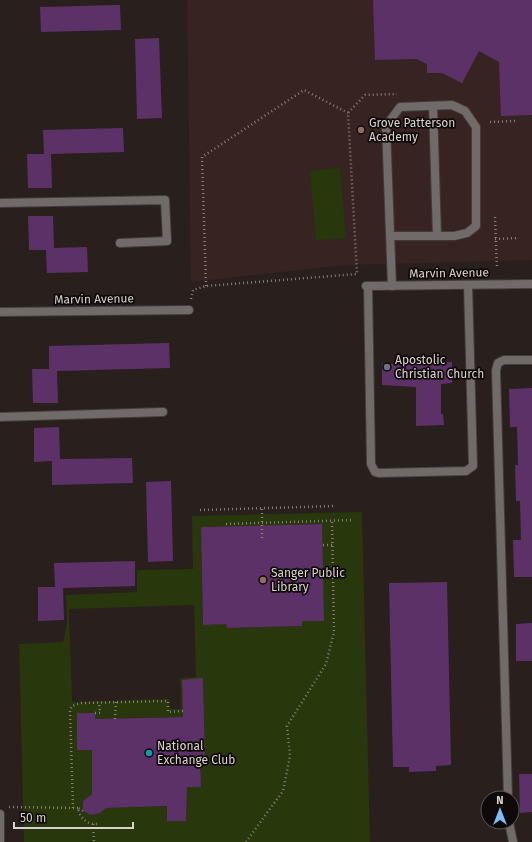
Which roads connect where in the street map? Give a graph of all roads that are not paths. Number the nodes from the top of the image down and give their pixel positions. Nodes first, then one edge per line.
1 (433, 106) junction
2 (0, 203) edge
3 (390, 236) junction
4 (437, 236) junction
5 (120, 243) dead end
6 (468, 284) junction
7 (532, 284) edge
8 (392, 286) junction
9 (189, 310) road end
10 (0, 312) edge
11 (532, 360) edge
12 (163, 412) dead end
13 (0, 417) edge
14 (508, 790) edge
15 (0, 814) edge
16 (511, 830) edge
17 (0, 842) edge
18 (514, 842) edge

1 - 3 street
1 - 4 street
1 - 4 street
2 - 5 street
3 - 4 street
3 - 8 street
6 - 7 street, Marvin Avenue
6 - 8 street, Marvin Avenue
6 - 8 street, Marvin Avenue
9 - 10 street, Marvin Avenue
11 - 14 street
12 - 13 street
15 - 17 street
16 - 18 street

